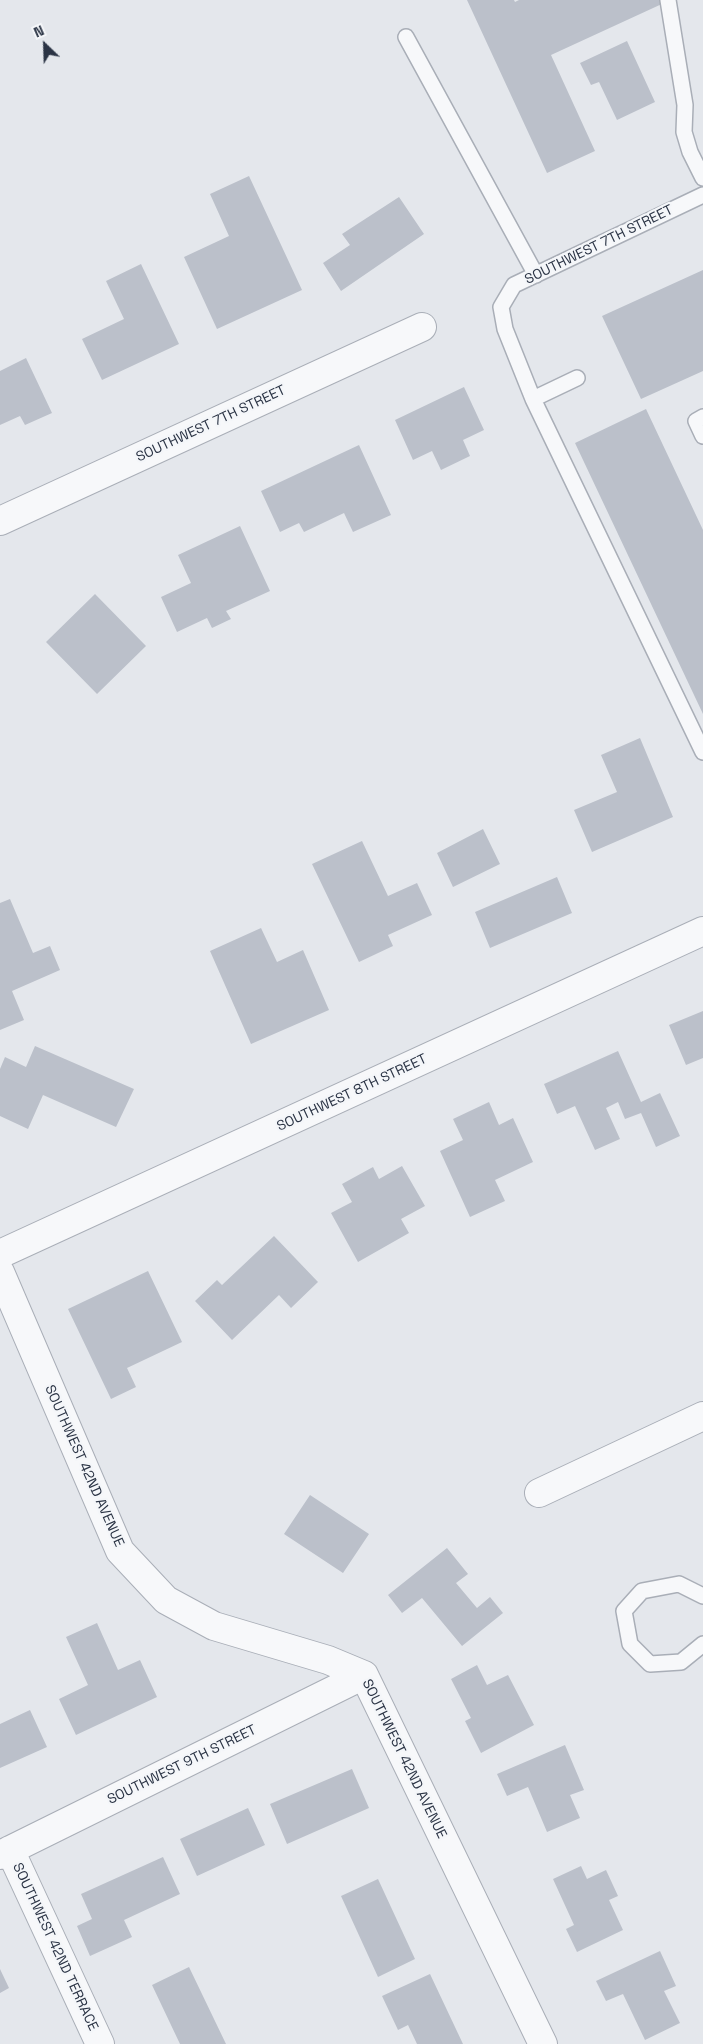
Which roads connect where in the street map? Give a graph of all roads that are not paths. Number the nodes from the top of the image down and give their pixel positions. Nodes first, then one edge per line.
1 (669, 5) edge
2 (406, 37) dead end
3 (703, 178) edge
4 (703, 195) edge
5 (536, 275) junction
6 (422, 327) dead end
7 (576, 378) dead end
8 (533, 399) junction
9 (703, 417) edge
10 (703, 436) edge
11 (0, 521) edge
12 (703, 752) edge
13 (703, 931) edge
14 (0, 1254) edge
15 (0, 1272) edge
16 (703, 1416) edge
17 (539, 1493) dead end
18 (703, 1596) edge
19 (703, 1644) edge
20 (364, 1675) junction
21 (5, 1852) edge
22 (100, 2044) edge
23 (542, 2044) edge

1 - 3 lane
2 - 5 lane
4 - 5 lane, SOUTHWEST 7TH STREET
5 - 8 lane, SOUTHWEST 7TH STREET
6 - 11 street, SOUTHWEST 7TH STREET
7 - 8 lane
8 - 12 lane, SOUTHWEST 7TH STREET
9 - 10 lane
13 - 14 street, SOUTHWEST 8TH STREET
15 - 20 street, SOUTHWEST 42ND AVENUE
16 - 17 street
18 - 19 lane
20 - 21 street, SOUTHWEST 9TH STREET
20 - 23 street, SOUTHWEST 42ND AVENUE
21 - 22 street, SOUTHWEST 42ND TERRACE

